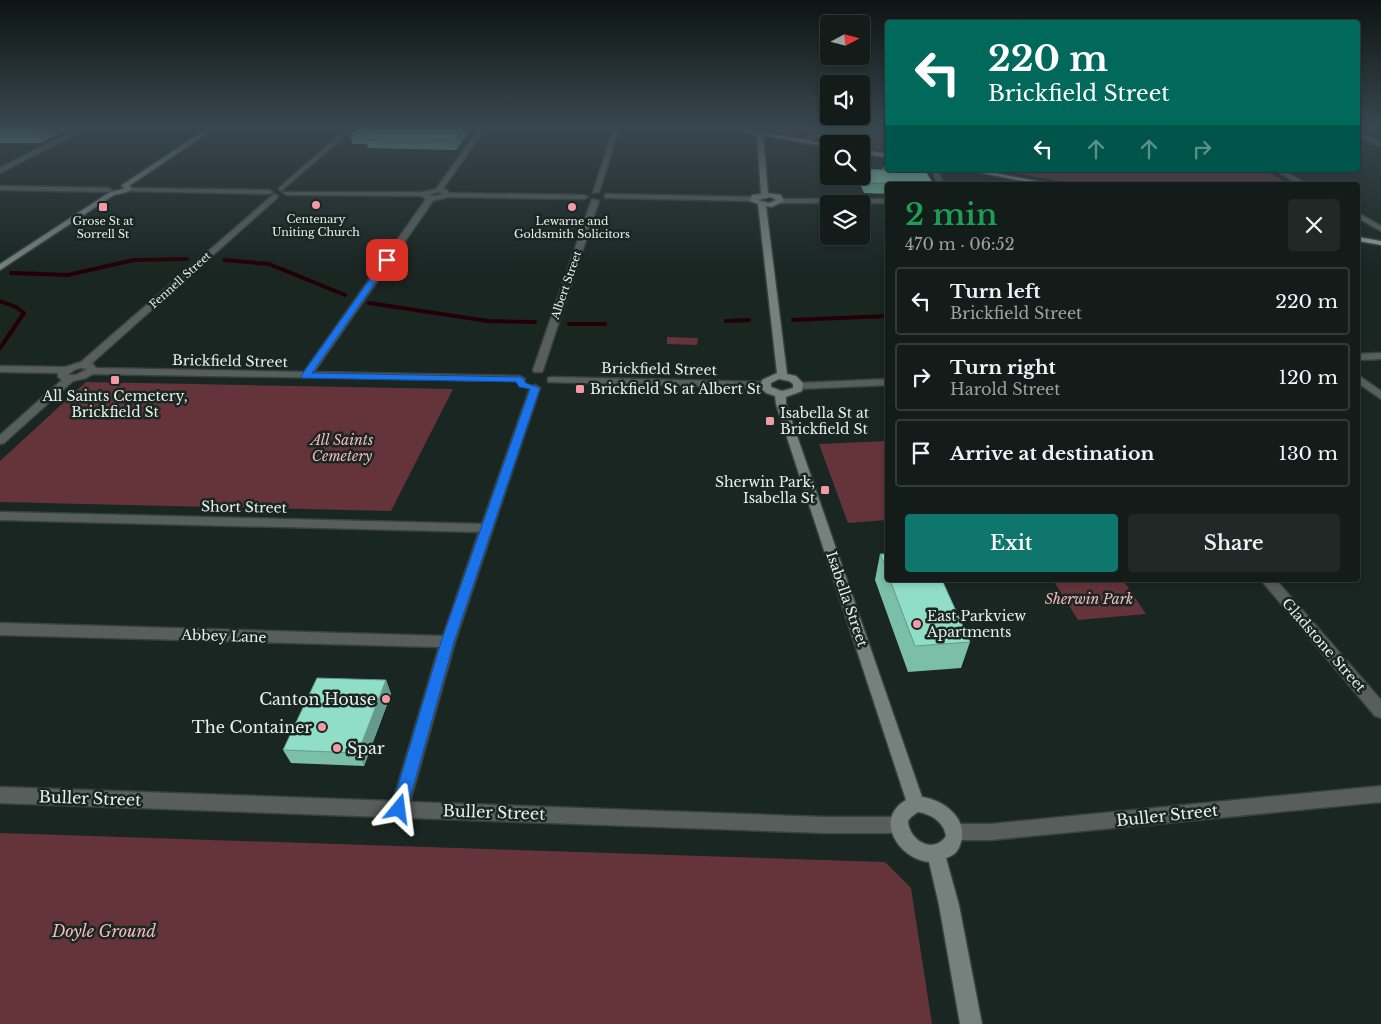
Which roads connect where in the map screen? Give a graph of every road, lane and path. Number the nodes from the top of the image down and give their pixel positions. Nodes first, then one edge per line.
1 (146, 174) edge
2 (299, 174) edge
3 (450, 174) edge
4 (602, 174) edge
5 (764, 174) edge
6 (990, 174) edge
7 (1285, 174) edge
8 (1037, 182) edge
9 (1299, 182) edge
10 (0, 188) edge
11 (126, 188) junction
12 (438, 190) junction
13 (110, 192) junction
14 (278, 192) junction
15 (447, 195) junction
16 (766, 195) junction
17 (428, 196) junction
18 (595, 196) junction
19 (754, 199) junction
20 (780, 201) junction
21 (885, 201) edge
22 (762, 204) junction
23 (1360, 216) edge
24 (1381, 228) edge
25 (1360, 239) edge
26 (1381, 243) edge
27 (0, 268) edge
28 (1381, 356) edge
29 (1360, 357) edge
30 (88, 368) junction
31 (0, 369) edge
32 (538, 370) junction
33 (68, 374) junction
34 (306, 376) junction
35 (782, 376) junction
36 (520, 380) junction
37 (552, 380) junction
38 (1360, 380) edge
39 (885, 382) edge
40 (765, 384) junction
41 (799, 386) junction
42 (535, 388) junction
43 (780, 394) junction
44 (1381, 396) edge
45 (0, 441) edge
46 (0, 516) edge
47 (487, 528) junction
48 (1270, 582) edge
49 (0, 629) edge
50 (448, 642) junction
51 (1381, 711) edge
52 (1381, 794) edge
53 (0, 795) edge
54 (916, 804) junction
55 (399, 809) junction
56 (899, 825) junction
57 (954, 832) junction
58 (936, 854) junction
59 (971, 1024) edge

1 - 11 street
2 - 14 street, Fennell Street
3 - 12 street
4 - 18 street, Albert Street
5 - 16 street
6 - 8 main road
7 - 9 street
10 - 13 street
11 - 13 street
11 - 14 street
12 - 15 street
12 - 17 street
13 - 27 street
14 - 17 street
14 - 30 street, Fennell Street
15 - 17 street
15 - 18 street
16 - 19 street
16 - 20 street
17 - 34 street
18 - 19 street
18 - 32 street, Albert Street
19 - 22 street
20 - 21 street
20 - 22 street
22 - 35 street
23 - 24 street
25 - 26 main road
28 - 29 street
30 - 33 street
30 - 34 street, Brickfield Street
31 - 33 street
32 - 36 street
32 - 37 street
33 - 45 street
34 - 36 street, Brickfield Street
35 - 40 street
35 - 41 street
36 - 42 street
37 - 40 street, Brickfield Street
37 - 42 street
38 - 44 street
39 - 41 street
40 - 43 street
41 - 43 street
42 - 47 street
43 - 54 street, Isabella Street
46 - 47 street, Short Street
47 - 50 street
48 - 51 street, Gladstone Street
49 - 50 street, Abbey Lane
50 - 55 street
52 - 57 street, Buller Street
53 - 55 street, Buller Street
54 - 56 street
54 - 57 street
55 - 56 street, Buller Street
56 - 58 street
57 - 58 street
58 - 59 street

